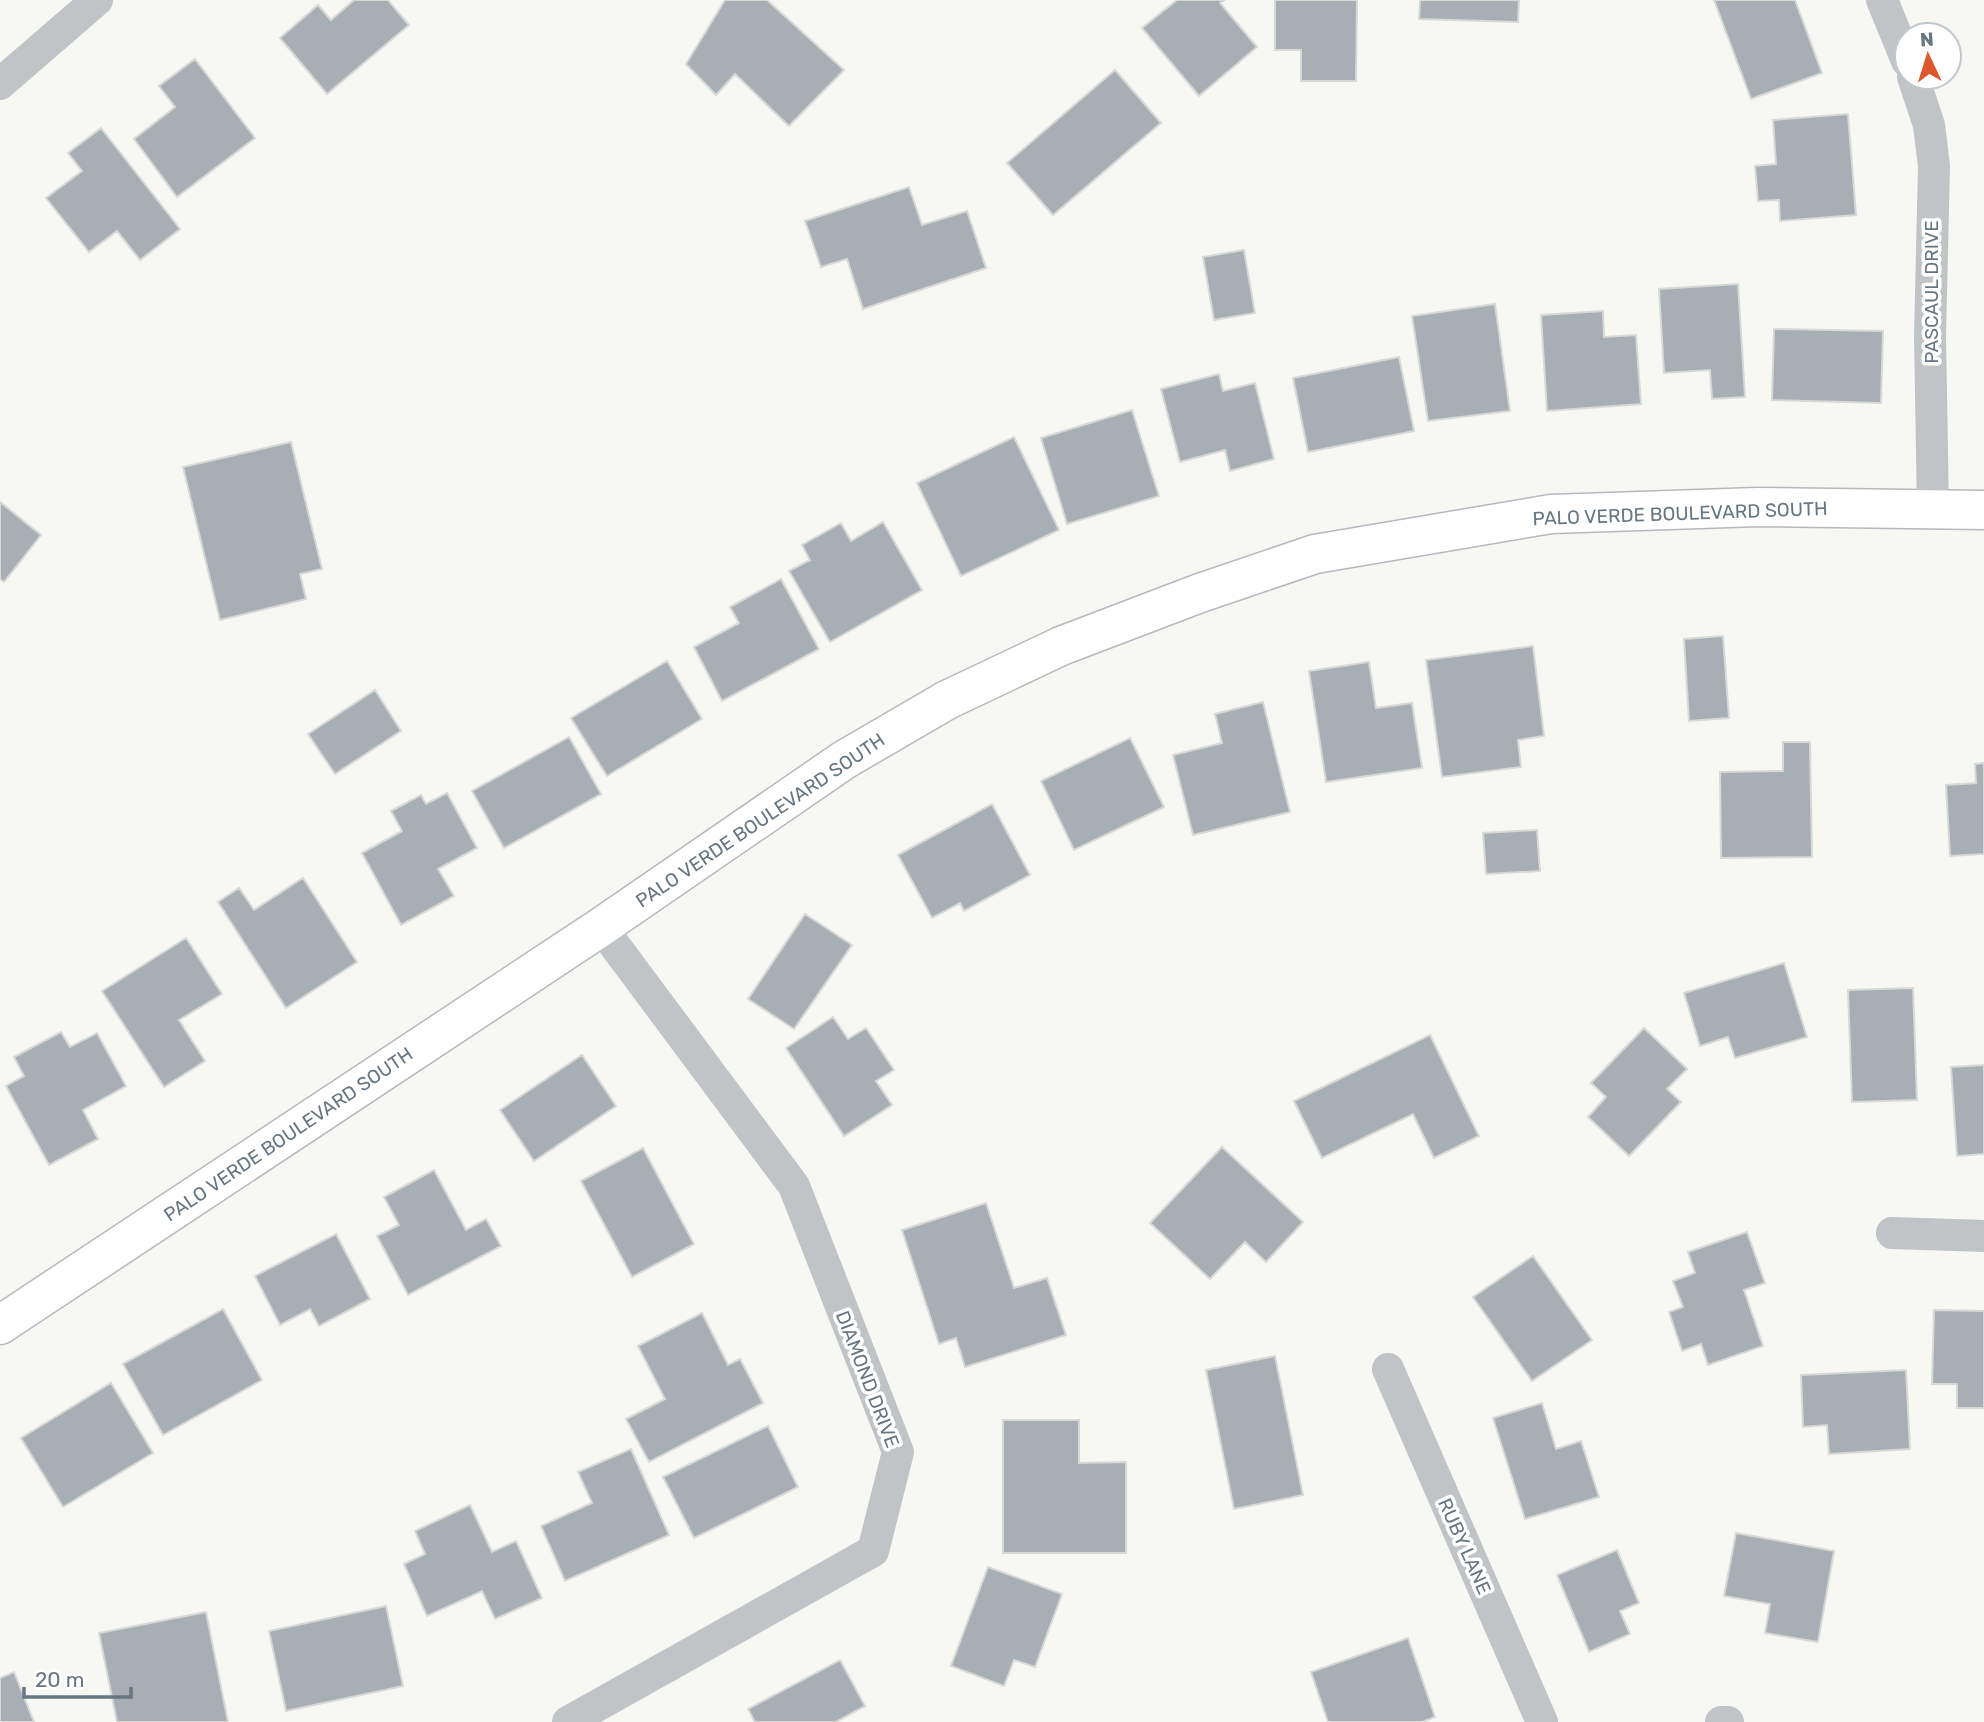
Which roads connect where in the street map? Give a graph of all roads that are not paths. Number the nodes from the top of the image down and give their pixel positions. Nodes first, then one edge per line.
1 (97, 0) edge
2 (1882, 0) edge
3 (1893, 27) edge
4 (0, 84) edge
5 (1918, 91) edge
6 (1933, 510) junction
7 (1984, 510) edge
8 (601, 927) junction
9 (1892, 1233) dead end
10 (1984, 1236) edge
11 (0, 1325) edge
12 (1388, 1369) dead end
13 (568, 1722) edge
14 (1542, 1722) edge
15 (1721, 1722) edge
16 (1728, 1722) edge

1 - 4 street
2 - 3 street
5 - 6 street, PASCAUL DRIVE
6 - 7 main road, PALO VERDE BOULEVARD SOUTH
6 - 8 main road, PALO VERDE BOULEVARD SOUTH
8 - 11 main road, PALO VERDE BOULEVARD SOUTH
8 - 13 street, DIAMOND DRIVE
9 - 10 street
12 - 14 street, RUBY LANE
15 - 16 street

